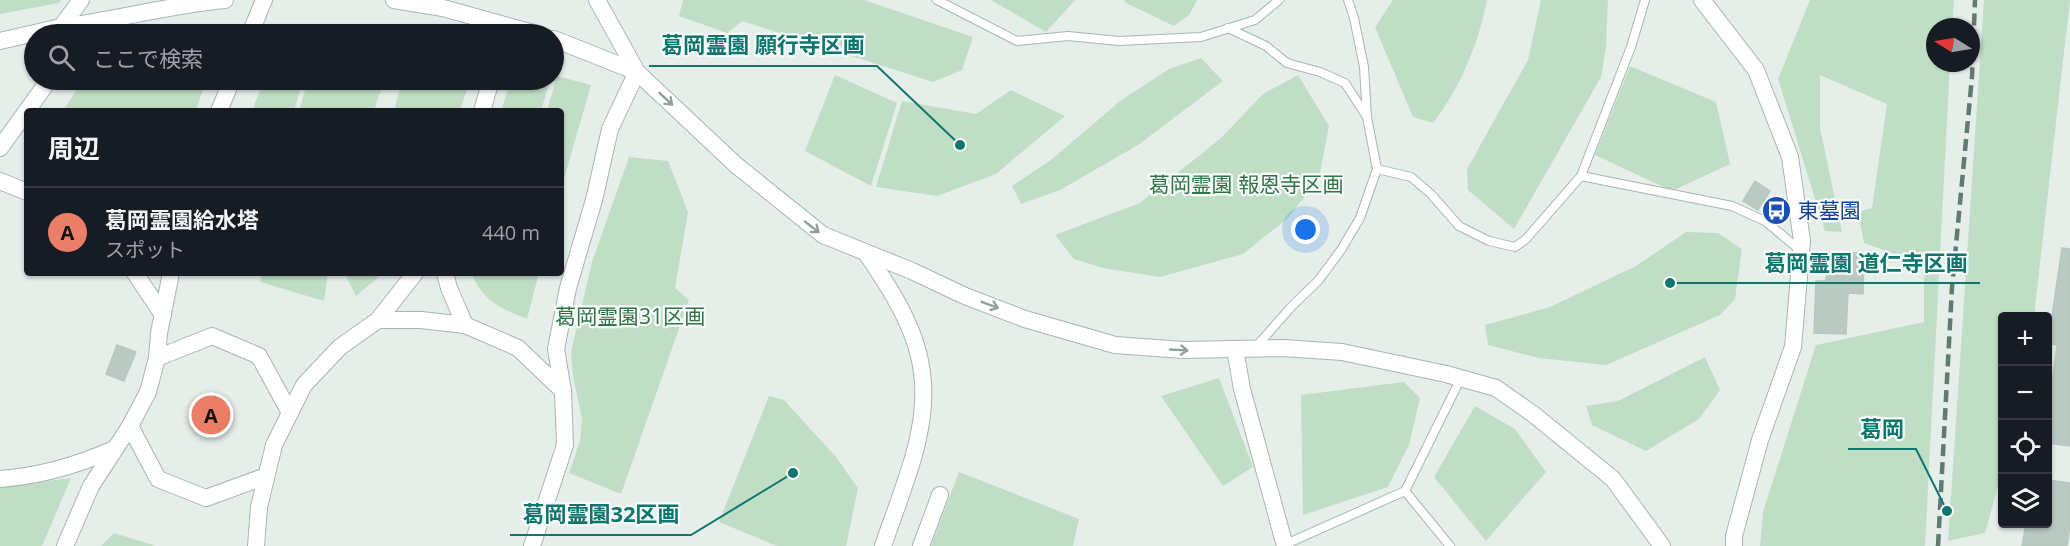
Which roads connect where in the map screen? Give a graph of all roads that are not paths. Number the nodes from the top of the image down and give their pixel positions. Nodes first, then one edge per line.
1 (81, 0) edge
2 (225, 0) edge
3 (264, 0) edge
4 (394, 0) edge
5 (597, 0) edge
6 (937, 0) edge
7 (959, 0) edge
8 (1279, 0) edge
9 (1348, 0) edge
10 (1645, 0) edge
11 (1702, 0) edge
12 (954, 9) junction
13 (63, 24) edge
14 (109, 24) edge
15 (254, 24) edge
16 (488, 24) edge
17 (1228, 28) junction
18 (24, 35) edge
19 (0, 41) edge
20 (564, 43) edge
21 (637, 72) junction
22 (42, 90) edge
23 (228, 90) edge
24 (488, 90) edge
25 (29, 108) edge
26 (220, 108) edge
27 (483, 108) edge
28 (24, 115) edge
29 (1367, 117) junction
30 (0, 148) edge
31 (1377, 169) junction
32 (1581, 176) junction
33 (0, 181) edge
34 (24, 191) edge
35 (1800, 251) junction
36 (866, 253) junction
37 (137, 276) edge
38 (170, 276) edge
39 (413, 276) edge
40 (446, 276) edge
41 (163, 315) junction
42 (378, 320) junction
43 (465, 325) junction
44 (1234, 349) junction
45 (1255, 349) junction
46 (157, 358) junction
47 (1461, 378) junction
48 (562, 392) junction
49 (290, 413) junction
50 (130, 426) junction
51 (114, 448) junction
52 (266, 476) junction
53 (0, 479) edge
54 (1405, 491) junction
55 (940, 495) dead end
56 (1285, 545) edge
57 (65, 546) edge
58 (256, 546) edge
59 (532, 546) edge
60 (883, 546) edge
61 (921, 546) edge
62 (1450, 546) edge
63 (1662, 546) edge
64 (1734, 546) edge

1 - 13 street
2 - 14 street
3 - 15 street
4 - 16 street
5 - 21 street
6 - 12 lane
7 - 12 lane
8 - 17 lane
9 - 29 lane
10 - 32 lane
11 - 35 street
12 - 17 lane
17 - 29 lane
18 - 19 street
20 - 21 street
21 -> 36 street
21 - 48 street
22 - 25 street
23 - 26 street
24 - 27 street
28 - 30 street
29 - 31 lane
31 - 32 lane
31 - 45 lane
32 - 35 lane
33 - 34 street
35 - 64 street
36 -> 44 street
36 - 60 street
37 - 41 street
38 - 41 street
39 - 42 street
40 - 43 street
41 - 46 street
42 - 43 street
42 - 49 street
43 - 48 street
44 - 45 street
44 - 56 street
45 - 47 street
46 - 49 street
46 - 50 street
47 - 54 lane
47 - 63 street
48 - 59 street
49 - 52 street
50 - 51 street
50 - 52 street
51 - 53 street
51 - 57 street
52 - 58 street
54 - 56 lane
54 - 62 lane
55 - 61 street

